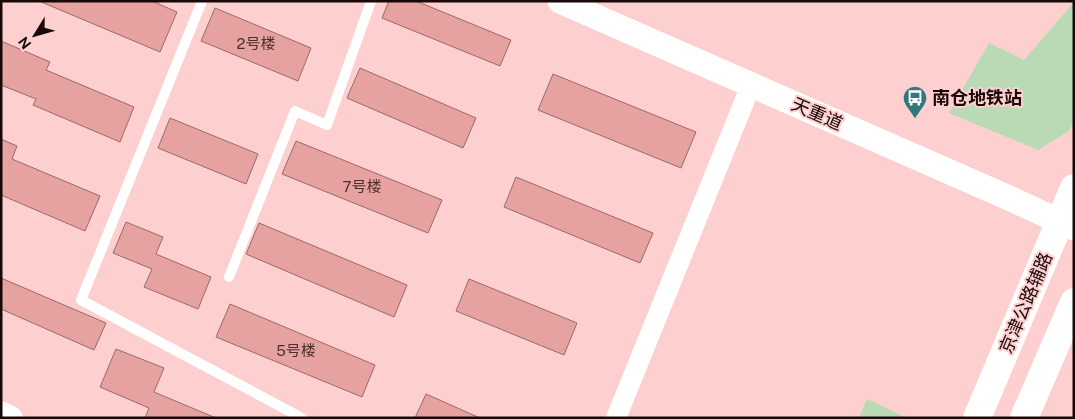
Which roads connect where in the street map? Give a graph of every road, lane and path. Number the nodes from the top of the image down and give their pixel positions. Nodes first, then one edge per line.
1 (202, 1) edge
2 (371, 1) edge
3 (560, 1) edge
4 (751, 85) junction
5 (1074, 188) edge
6 (1067, 225) edge
7 (230, 277) dead end
8 (1074, 302) edge
9 (1, 414) edge
10 (10, 418) edge
11 (302, 418) edge
12 (616, 418) edge
13 (977, 418) edge
14 (1024, 418) edge

1 - 11 lane
2 - 7 lane
3 - 4 street, 天重道
4 - 6 street, 天重道
4 - 12 street
5 - 6 main road, 京津公路辅路
6 - 13 main road, 京津公路辅路
8 - 14 main road
9 - 10 street

